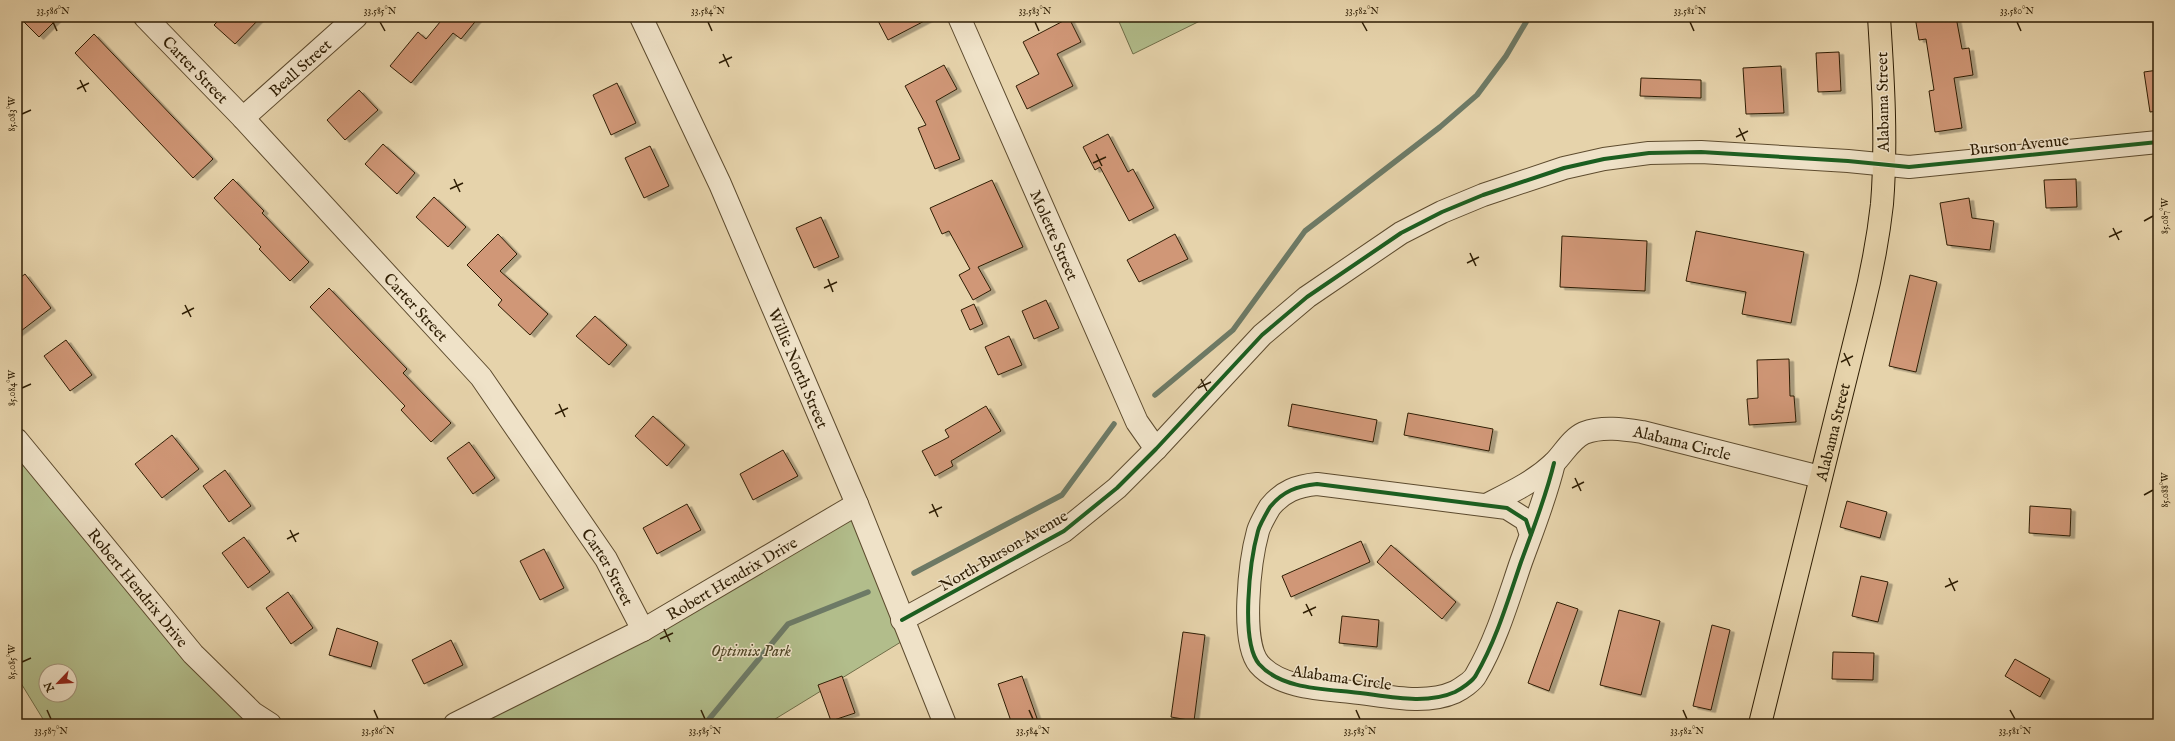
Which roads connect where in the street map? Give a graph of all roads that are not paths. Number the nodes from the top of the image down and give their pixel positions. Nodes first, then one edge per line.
1 (144, 17) edge
2 (356, 17) edge
3 (641, 17) edge
4 (959, 17) edge
5 (1879, 17) edge
6 (243, 118) junction
7 (2158, 142) edge
8 (1883, 165) junction
9 (17, 440) edge
10 (1156, 449) junction
11 (1554, 463) junction
12 (1820, 477) junction
13 (857, 504) junction
14 (1486, 505) junction
15 (1531, 534) junction
16 (902, 620) junction
17 (643, 630) junction
18 (270, 724) edge
19 (455, 724) edge
20 (945, 724) edge
21 (1760, 724) edge

1 - 6 street, Carter Street
2 - 6 street, Beall Street
3 - 13 street, Willie North Street
4 - 10 street, Molette Street
5 - 8 main road, Alabama Street
6 - 17 street, Carter Street
7 - 8 street, Burson Avenue
8 - 10 street, North Burson Avenue
8 - 12 main road, Alabama Street
9 - 18 street, Robert Hendrix Drive
10 - 16 street, North Burson Avenue
11 - 12 street, Alabama Circle
11 - 14 street, Alabama Circle
11 - 15 street, Alabama Circle
12 - 21 main road, Alabama Street
13 - 16 street, Willie North Street
13 - 17 street, Robert Hendrix Drive
14 - 15 street, Alabama Circle
14 - 15 street, Alabama Circle
16 - 20 street, Willie North Street
17 - 19 street, Robert Hendrix Drive

